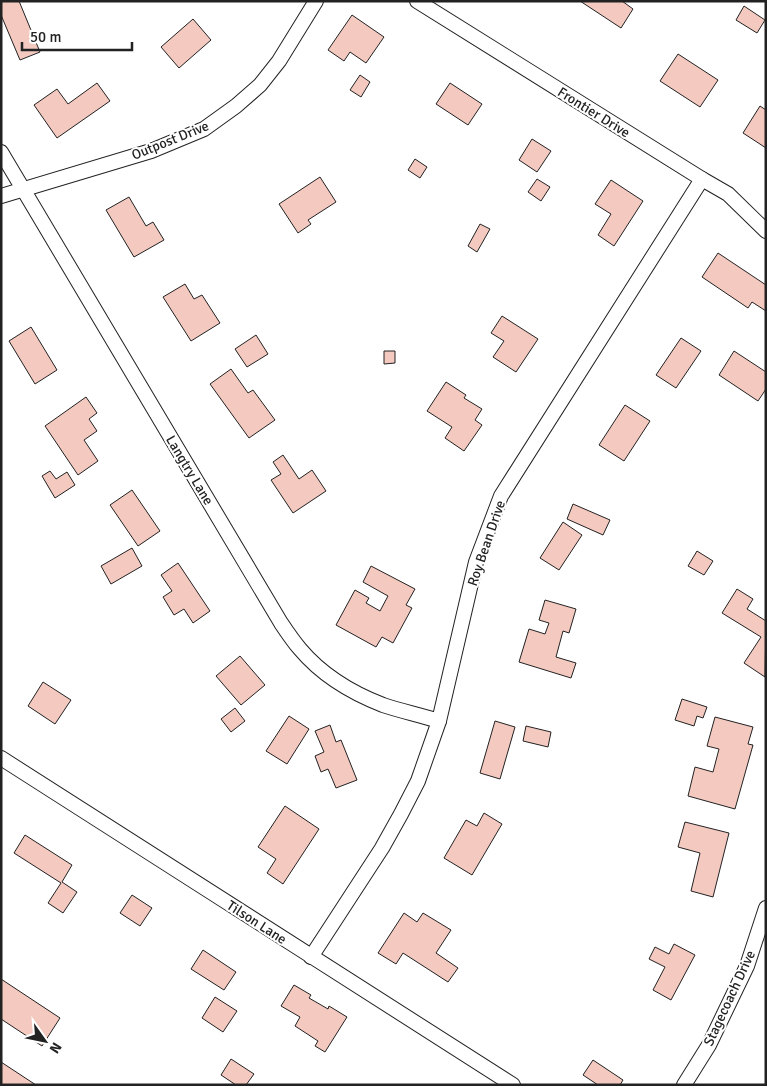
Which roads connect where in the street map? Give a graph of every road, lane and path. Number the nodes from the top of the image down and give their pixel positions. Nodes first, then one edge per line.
1 (316, 1) edge
2 (417, 1) edge
3 (1, 152) edge
4 (702, 179) junction
5 (23, 189) junction
6 (1, 196) edge
7 (766, 231) edge
8 (439, 721) junction
9 (1, 758) edge
10 (766, 908) edge
11 (311, 957) junction
12 (513, 1085) edge
13 (684, 1085) edge

1 - 5 street, Outpost Drive
2 - 4 street, Frontier Drive
3 - 5 street, Langtry Lane
4 - 7 street, Frontier Drive
4 - 8 street, Roy Bean Drive
5 - 6 street, Outpost Drive
5 - 8 street, Langtry Lane
8 - 11 street, Roy Bean Drive
9 - 11 street, Tilson Lane
10 - 13 street, Stagecoach Drive
11 - 12 street, Tilson Lane

